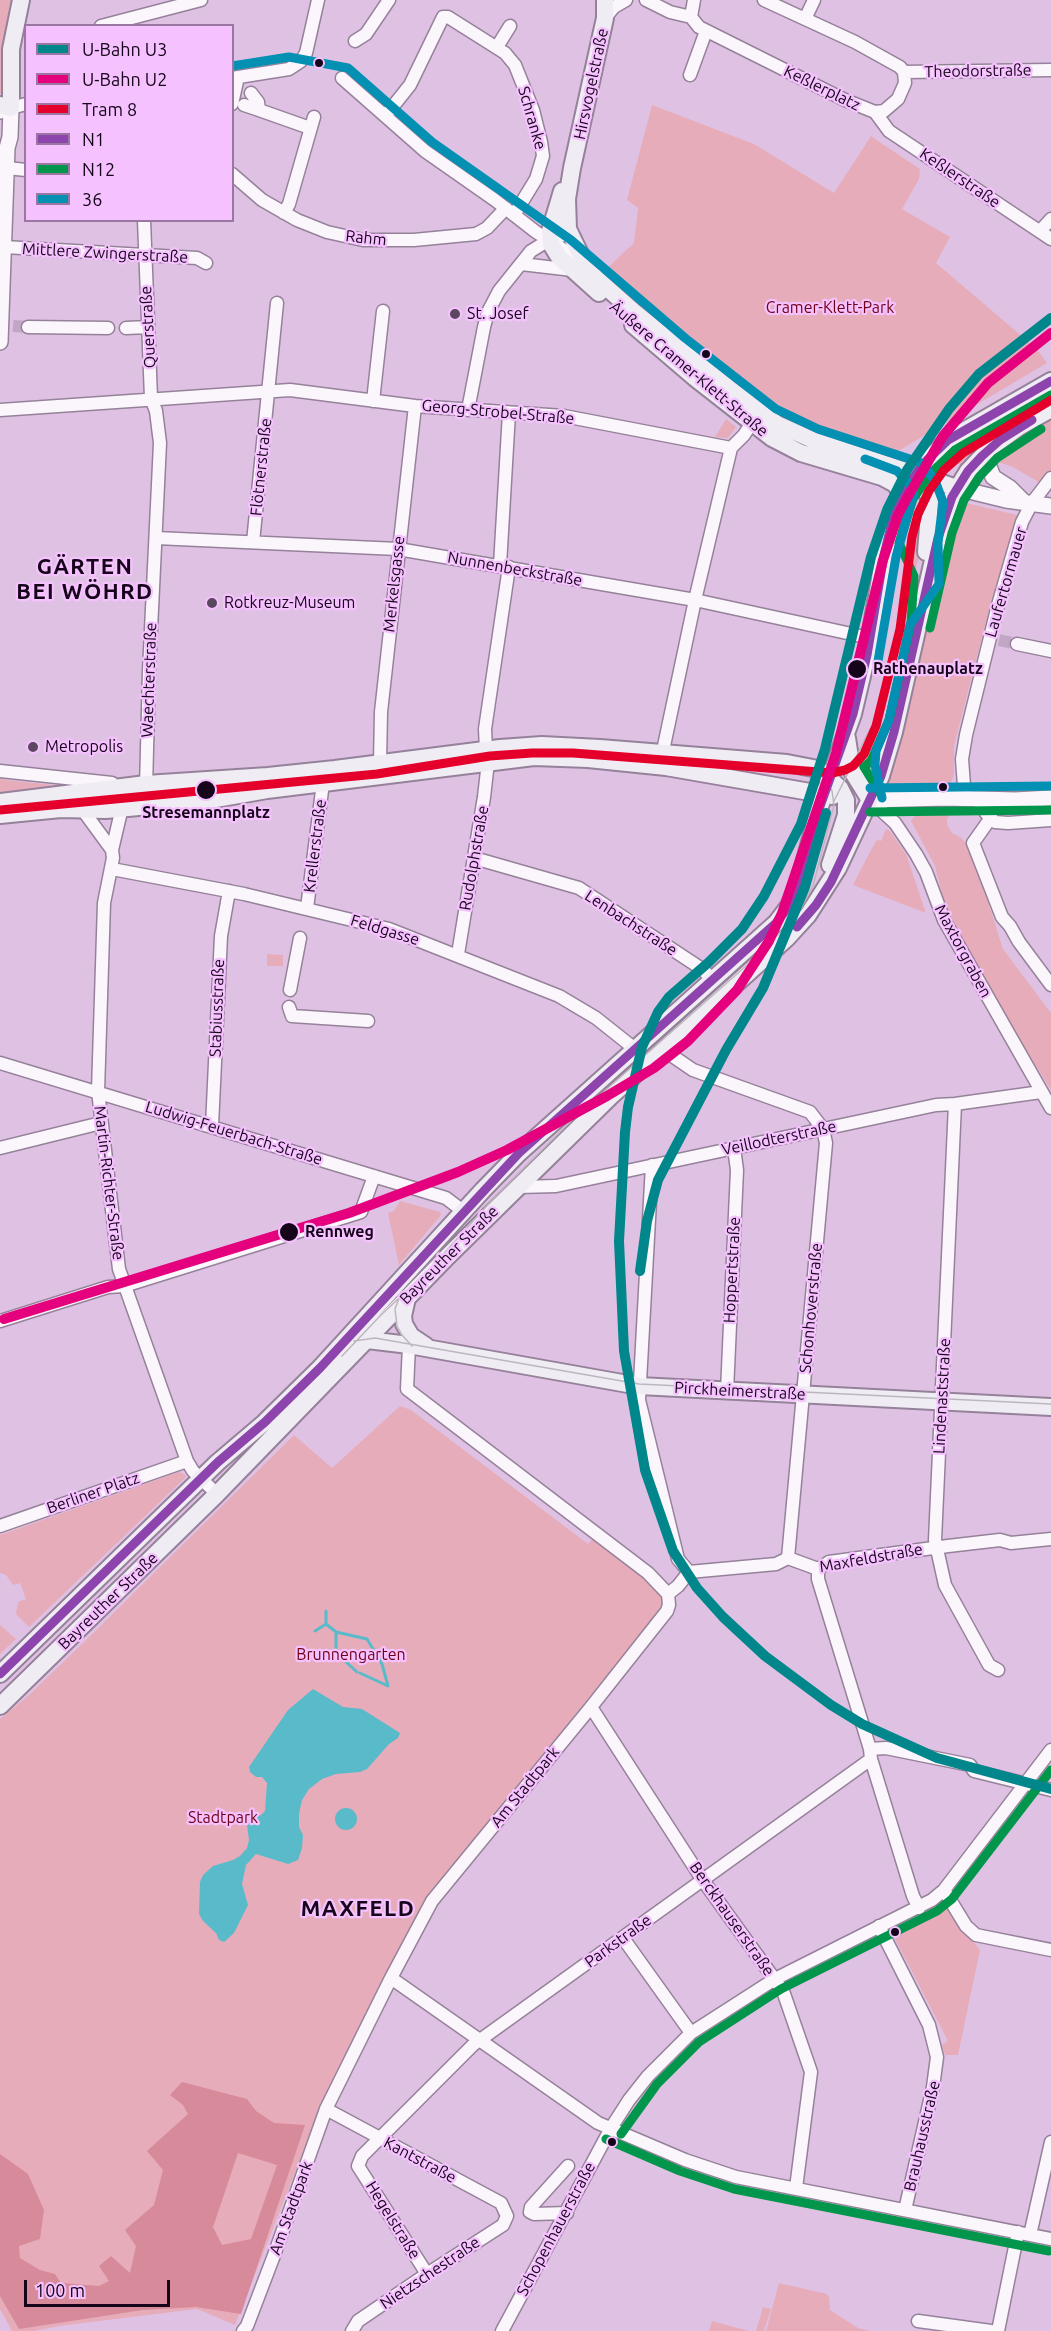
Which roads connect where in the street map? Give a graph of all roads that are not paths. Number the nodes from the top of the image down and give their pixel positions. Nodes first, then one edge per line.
1 (21, 0) edge
2 (201, 0) edge
3 (318, 0) edge
4 (605, 0) edge
5 (626, 0) edge
6 (646, 0) edge
7 (764, 0) edge
8 (814, 0) edge
9 (692, 1) edge
10 (388, 2) edge
11 (691, 17) junction
12 (605, 18) junction
13 (805, 19) junction
14 (109, 24) edge
15 (510, 26) dead end
16 (706, 31) junction
17 (355, 41) dead end
18 (497, 47) junction
19 (1051, 70) edge
20 (904, 72) junction
21 (690, 75) dead end
22 (235, 78) edge
23 (342, 78) dead end
24 (251, 93) dead end
25 (238, 104) edge
26 (9, 107) edge
27 (259, 110) junction
28 (875, 112) junction
29 (386, 115) junction
30 (3, 142) edge
31 (7, 168) junction
32 (572, 168) junction
33 (24, 170) edge
34 (234, 176) edge
35 (510, 212) junction
36 (284, 213) junction
37 (1051, 219) edge
38 (144, 222) edge
39 (568, 229) junction
40 (1040, 231) junction
41 (1051, 239) edge
42 (549, 240) junction
43 (4, 247) junction
44 (145, 255) junction
45 (206, 263) dead end
46 (521, 264) junction
47 (573, 270) junction
48 (596, 278) junction
49 (277, 303) dead end
50 (383, 311) dead end
51 (7, 326) edge
52 (28, 327) tunnel mouth
53 (148, 327) junction
54 (108, 328) dead end
55 (126, 328) dead end
56 (0, 342) edge
57 (1051, 381) edge
58 (269, 391) junction
59 (151, 398) junction
60 (743, 399) junction
61 (373, 401) junction
62 (415, 406) junction
63 (1051, 409) edge
64 (0, 410) edge
65 (468, 410) junction
66 (509, 413) junction
67 (751, 424) junction
68 (731, 448) junction
69 (989, 448) junction
70 (915, 473) junction
71 (1051, 478) edge
72 (957, 488) junction
73 (902, 494) junction
74 (1028, 502) junction
75 (1051, 506) edge
76 (156, 538) junction
77 (253, 542) junction
78 (398, 549) junction
79 (505, 566) junction
80 (927, 582) junction
81 (695, 600) junction
82 (870, 638) junction
83 (1017, 644) tunnel mouth
84 (1051, 651) edge
85 (846, 734) junction
86 (487, 756) junction
87 (661, 760) junction
88 (380, 764) junction
89 (0, 771) edge
90 (324, 777) junction
91 (830, 778) junction
92 (138, 785) junction
93 (96, 789) junction
94 (824, 795) junction
95 (845, 797) junction
96 (1051, 798) edge
97 (972, 799) junction
98 (870, 800) junction
99 (0, 802) edge
100 (82, 809) junction
101 (121, 812) junction
102 (0, 815) edge
103 (990, 819) junction
104 (1051, 820) edge
105 (112, 850) junction
106 (474, 858) junction
107 (112, 869) junction
108 (229, 891) junction
109 (816, 905) junction
110 (307, 908) junction
111 (300, 938) dead end
112 (458, 954) junction
113 (713, 980) junction
114 (1051, 984) edge
115 (290, 990) dead end
116 (289, 1007) dead end
117 (368, 1021) dead end
118 (635, 1049) junction
119 (655, 1054) junction
120 (0, 1063) edge
121 (98, 1091) junction
122 (1041, 1092) junction
123 (955, 1104) junction
124 (1051, 1108) edge
125 (212, 1126) junction
126 (101, 1127) junction
127 (824, 1129) junction
128 (0, 1148) edge
129 (734, 1148) junction
130 (652, 1165) junction
131 (374, 1176) junction
132 (518, 1187) junction
133 (463, 1211) junction
134 (124, 1286) junction
135 (408, 1296) junction
136 (364, 1320) junction
137 (0, 1321) edge
138 (367, 1339) junction
139 (343, 1342) junction
140 (409, 1345) junction
141 (432, 1349) junction
142 (639, 1386) junction
143 (727, 1391) junction
144 (802, 1395) junction
145 (941, 1402) junction
146 (1051, 1407) edge
147 (187, 1461) junction
148 (200, 1479) junction
149 (217, 1494) junction
150 (0, 1526) edge
151 (1051, 1539) edge
152 (938, 1547) junction
153 (788, 1558) junction
154 (818, 1569) junction
155 (689, 1572) junction
156 (668, 1594) junction
157 (998, 1670) dead end
158 (0, 1674) edge
159 (4, 1702) edge
160 (591, 1707) junction
161 (1051, 1750) edge
162 (870, 1754) junction
163 (1025, 1784) junction
164 (1051, 1790) edge
165 (702, 1879) junction
166 (944, 1890) junction
167 (919, 1908) junction
168 (879, 1926) junction
169 (623, 1938) junction
170 (1051, 1950) edge
171 (391, 1978) junction
172 (775, 1979) junction
173 (690, 2033) junction
174 (482, 2040) junction
175 (326, 2109) junction
176 (611, 2128) junction
177 (380, 2139) junction
178 (1051, 2142) edge
179 (568, 2166) dead end
180 (796, 2188) junction
181 (905, 2210) junction
182 (567, 2213) junction
183 (507, 2216) joint
184 (1024, 2234) junction
185 (1051, 2239) edge
186 (427, 2274) junction
187 (918, 2321) dead end
188 (248, 2329) edge
189 (353, 2331) edge
190 (502, 2331) edge
191 (991, 2331) edge
192 (998, 2331) edge

1 - 26 main road
2 - 14 street
3 - 22 street
4 - 12 main road, Hirsvogelstraße
5 - 12 street
6 - 11 street, Keßlerplatz
7 - 13 street
8 - 13 street
9 - 11 street
10 - 17 street
11 - 16 street, Keßlerplatz
12 - 32 main road, Hirsvogelstraße
13 - 20 street
15 - 18 street
16 - 21 street
16 - 28 street, Keßlerplatz
18 - 29 street, Schranke
18 - 35 street, Schranke
19 - 20 street, Theodorstraße
20 - 28 street, Keßlerplatz
22 - 25 street
23 - 29 street
24 - 27 street
25 - 27 street
26 - 30 street
27 - 36 street
28 - 40 street, Keßlerstraße
29 - 35 street
30 - 31 street
31 - 33 street
31 - 43 street
32 - 39 main road, Hirsvogelstraße
32 - 42 main road, Hirsvogelstraße
34 - 36 street, Rahm
35 - 36 street, Rahm
35 - 42 street
37 - 40 street
38 - 44 street, Querstraße
39 - 42 street
39 - 48 main road, Äußere Cramer-Klett-Straße
40 - 41 street, Keßlerstraße
42 - 46 street
42 - 47 main road, Äußere Cramer-Klett-Straße
42 - 48 street, Äußere Cramer-Klett-Straße
43 - 44 street, Mittlere Zwingerstraße
43 - 51 street
44 - 45 street, Mittlere Zwingerstraße
44 - 53 street, Querstraße
46 - 47 street
46 - 65 street
47 - 67 main road, Äußere Cramer-Klett-Straße
48 - 60 main road, Äußere Cramer-Klett-Straße
49 - 58 street
50 - 61 street
51 - 56 street
52 - 54 street
53 - 55 street
53 - 59 street, Querstraße
57 - 70 main road
58 - 59 street, Georg-Strobel-Straße
58 - 61 street, Georg-Strobel-Straße
58 - 77 street, Flötnerstraße
59 - 64 street, Georg-Strobel-Straße
59 - 76 street, Waechterstraße
60 - 67 street
60 - 70 main road, Äußere Cramer-Klett-Straße
61 - 62 street, Georg-Strobel-Straße
62 - 65 street, Georg-Strobel-Straße
62 - 78 street, Merkelsgasse
63 - 69 main road
65 - 66 street, Georg-Strobel-Straße
66 - 68 street, Georg-Strobel-Straße
66 - 79 street, Rudolphstraße
67 - 68 street
67 - 73 main road, Äußere Cramer-Klett-Straße
68 - 81 street
69 - 72 main road
69 - 74 street
70 - 72 main road, Äußere Cramer-Klett-Straße
70 - 73 main road
70 - 80 main road
71 - 74 street, Laufertormauer
72 - 74 street
72 - 80 main road
73 - 82 main road
74 - 75 street
74 - 97 street, Laufertormauer
76 - 77 street, Nunnenbeckstraße
76 - 92 street, Waechterstraße
77 - 78 street, Nunnenbeckstraße
78 - 79 street, Nunnenbeckstraße
78 - 88 street, Merkelsgasse
79 - 81 street, Nunnenbeckstraße
79 - 86 street, Rudolphstraße
80 - 98 main road
81 - 82 street, Nunnenbeckstraße
81 - 87 street
82 - 85 main road
83 - 84 street
85 - 91 main road
85 - 98 main road
86 - 87 main road
86 - 88 main road
86 - 90 main road
86 - 106 street, Rudolphstraße
87 - 91 main road
87 - 94 main road
88 - 90 main road
89 - 92 street
90 - 92 main road
90 - 101 main road
90 - 110 street, Krellerstraße
91 - 94 main road
91 - 95 main road
92 - 93 main road
92 - 101 street
93 - 99 main road
93 - 100 street
94 - 95 main road
94 - 113 main road, Bayreuther Straße
95 - 98 main road
95 - 109 main road
96 - 97 street
97 - 98 street
97 - 103 street
98 - 109 main road, Bayreuther Straße
98 - 122 street, Maxtorgraben
100 - 101 main road
100 - 102 main road
100 - 105 street
101 - 105 street, Martin-Richter-Straße
103 - 104 street
103 - 114 street
105 - 107 street, Martin-Richter-Straße
106 - 112 street, Rudolphstraße
106 - 113 street, Lenbachstraße
107 - 108 street, Feldgasse
107 - 121 street, Martin-Richter-Straße
108 - 110 street, Feldgasse
108 - 125 street, Stabiusstraße
109 - 119 main road, Bayreuther Straße
110 - 112 street, Feldgasse
111 - 115 street
112 - 118 street, Feldgasse
113 - 118 main road, Bayreuther Straße
116 - 117 street
118 - 133 main road, Bayreuther Straße
119 - 127 street
119 - 132 main road, Bayreuther Straße
120 - 121 street, Ludwig-Feuerbach-Straße
121 - 125 street, Ludwig-Feuerbach-Straße
121 - 126 street, Martin-Richter-Straße
122 - 123 street, Veillodterstraße
122 - 124 street, Maxtorgraben
123 - 127 street, Veillodterstraße
123 - 145 street, Lindenaststraße
125 - 131 street, Ludwig-Feuerbach-Straße
126 - 128 street
126 - 134 street, Martin-Richter-Straße
127 - 129 street, Veillodterstraße
127 - 144 street, Schonhoverstraße
129 - 130 street, Veillodterstraße
129 - 143 street, Hoppertstraße
130 - 132 street, Veillodterstraße
130 - 142 street
131 - 133 street, Ludwig-Feuerbach-Straße
131 - 134 street
132 - 135 main road, Bayreuther Straße
133 - 136 main road, Bayreuther Straße
134 - 137 street
134 - 147 street, Martin-Richter-Straße
135 - 138 main road, Bayreuther Straße
135 - 141 main road, Pirckheimerstraße
136 - 138 main road
136 - 139 main road, Bayreuther Straße
138 - 139 main road, Pirckheimerstraße
138 - 140 main road, Pirckheimerstraße
138 - 149 main road, Bayreuther Straße
139 - 148 main road, Bayreuther Straße
140 - 141 main road, Pirckheimerstraße
140 - 156 street
141 - 142 main road, Pirckheimerstraße
142 - 143 main road, Pirckheimerstraße
142 - 155 street
143 - 144 main road, Pirckheimerstraße
144 - 145 main road, Pirckheimerstraße
144 - 153 street, Schonhoverstraße
145 - 146 main road, Pirckheimerstraße
145 - 152 street, Lindenaststraße
147 - 148 street, Martin-Richter-Straße
147 - 150 street, Berliner Platz
148 - 149 street, Martin-Richter-Straße
148 - 158 main road, Bayreuther Straße
149 - 159 main road, Bayreuther Straße
151 - 152 street, Maxfeldstraße
152 - 154 street, Maxfeldstraße
152 - 157 street, Lindenaststraße
153 - 154 street, Maxfeldstraße
153 - 155 street
154 - 162 street
155 - 156 street
156 - 160 street, Am Stadtpark
160 - 165 street, Berckhauserstraße
160 - 171 street, Am Stadtpark
161 - 163 street, Schopenhauerstraße
162 - 163 street
162 - 165 street, Parkstraße
162 - 167 street
163 - 164 street
163 - 166 street, Schopenhauerstraße
165 - 169 street, Parkstraße
165 - 172 street, Berckhauserstraße
166 - 167 street, Schopenhauerstraße
166 - 170 street
167 - 168 street, Schopenhauerstraße
168 - 172 street, Schopenhauerstraße
168 - 181 street, Brauhausstraße
169 - 173 street
169 - 174 street, Parkstraße
171 - 174 street
171 - 175 street, Am Stadtpark
172 - 173 street, Schopenhauerstraße
172 - 180 street, Berckhauserstraße
173 - 176 street, Schopenhauerstraße
174 - 176 street
174 - 177 street, Parkstraße
175 - 177 street, Kantstraße
175 - 188 street, Am Stadtpark
176 - 180 street
176 - 182 street, Schopenhauerstraße
177 - 183 street, Kantstraße
177 - 186 street, Hegelstraße
178 - 184 street
179 - 182 street, Schopenhauerstraße
180 - 181 street
181 - 184 street
182 - 190 street, Schopenhauerstraße
183 - 186 street, Nietzschestraße
184 - 185 street
184 - 192 street
186 - 189 street, Nietzschestraße
187 - 191 street

